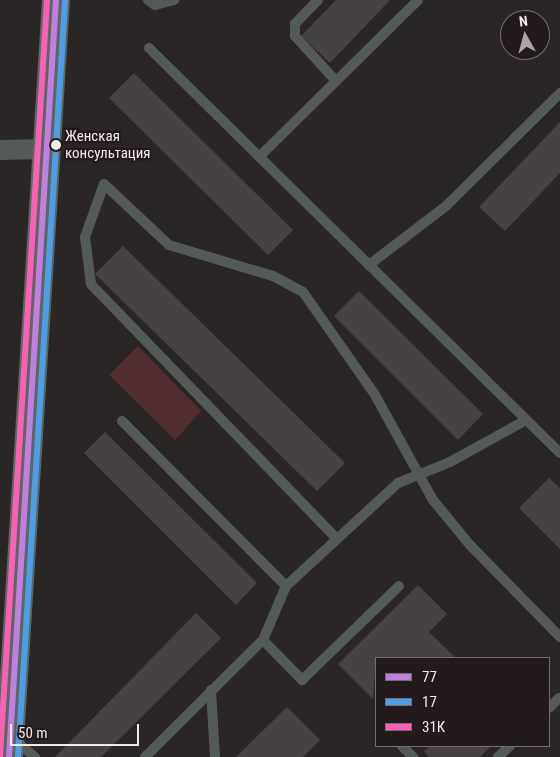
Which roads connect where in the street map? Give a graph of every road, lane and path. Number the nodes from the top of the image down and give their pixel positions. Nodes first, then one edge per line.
1 (56, 0) edge
2 (148, 0) edge
3 (174, 0) edge
4 (318, 0) edge
5 (418, 0) edge
6 (149, 48) dead end
7 (336, 81) junction
8 (560, 93) edge
9 (0, 150) edge
10 (47, 150) junction
11 (259, 157) junction
12 (369, 265) junction
13 (122, 420) dead end
14 (526, 420) junction
15 (560, 453) edge
16 (416, 476) junction
17 (338, 539) junction
18 (286, 586) junction
19 (399, 586) dead end
20 (560, 637) edge
21 (263, 640) junction
22 (211, 690) junction
23 (559, 698) dead end
24 (550, 707) edge
25 (9, 746) edge
26 (403, 747) edge
27 (509, 747) edge
28 (35, 757) edge
29 (144, 757) edge
30 (215, 757) edge
31 (413, 757) edge
32 (498, 757) edge

1 - 10 main road
2 - 3 lane
4 - 7 lane
5 - 7 lane
6 - 11 lane
7 - 11 lane
8 - 12 lane
9 - 10 street
10 - 25 main road
11 - 12 lane
12 - 14 lane
13 - 18 lane
14 - 15 lane
14 - 16 lane
16 - 17 lane
16 - 17 lane
16 - 20 lane
17 - 18 lane
18 - 21 lane
19 - 21 lane
21 - 22 lane
22 - 29 lane
22 - 30 lane
23 - 24 lane
25 - 28 lane
26 - 31 lane
27 - 32 lane

